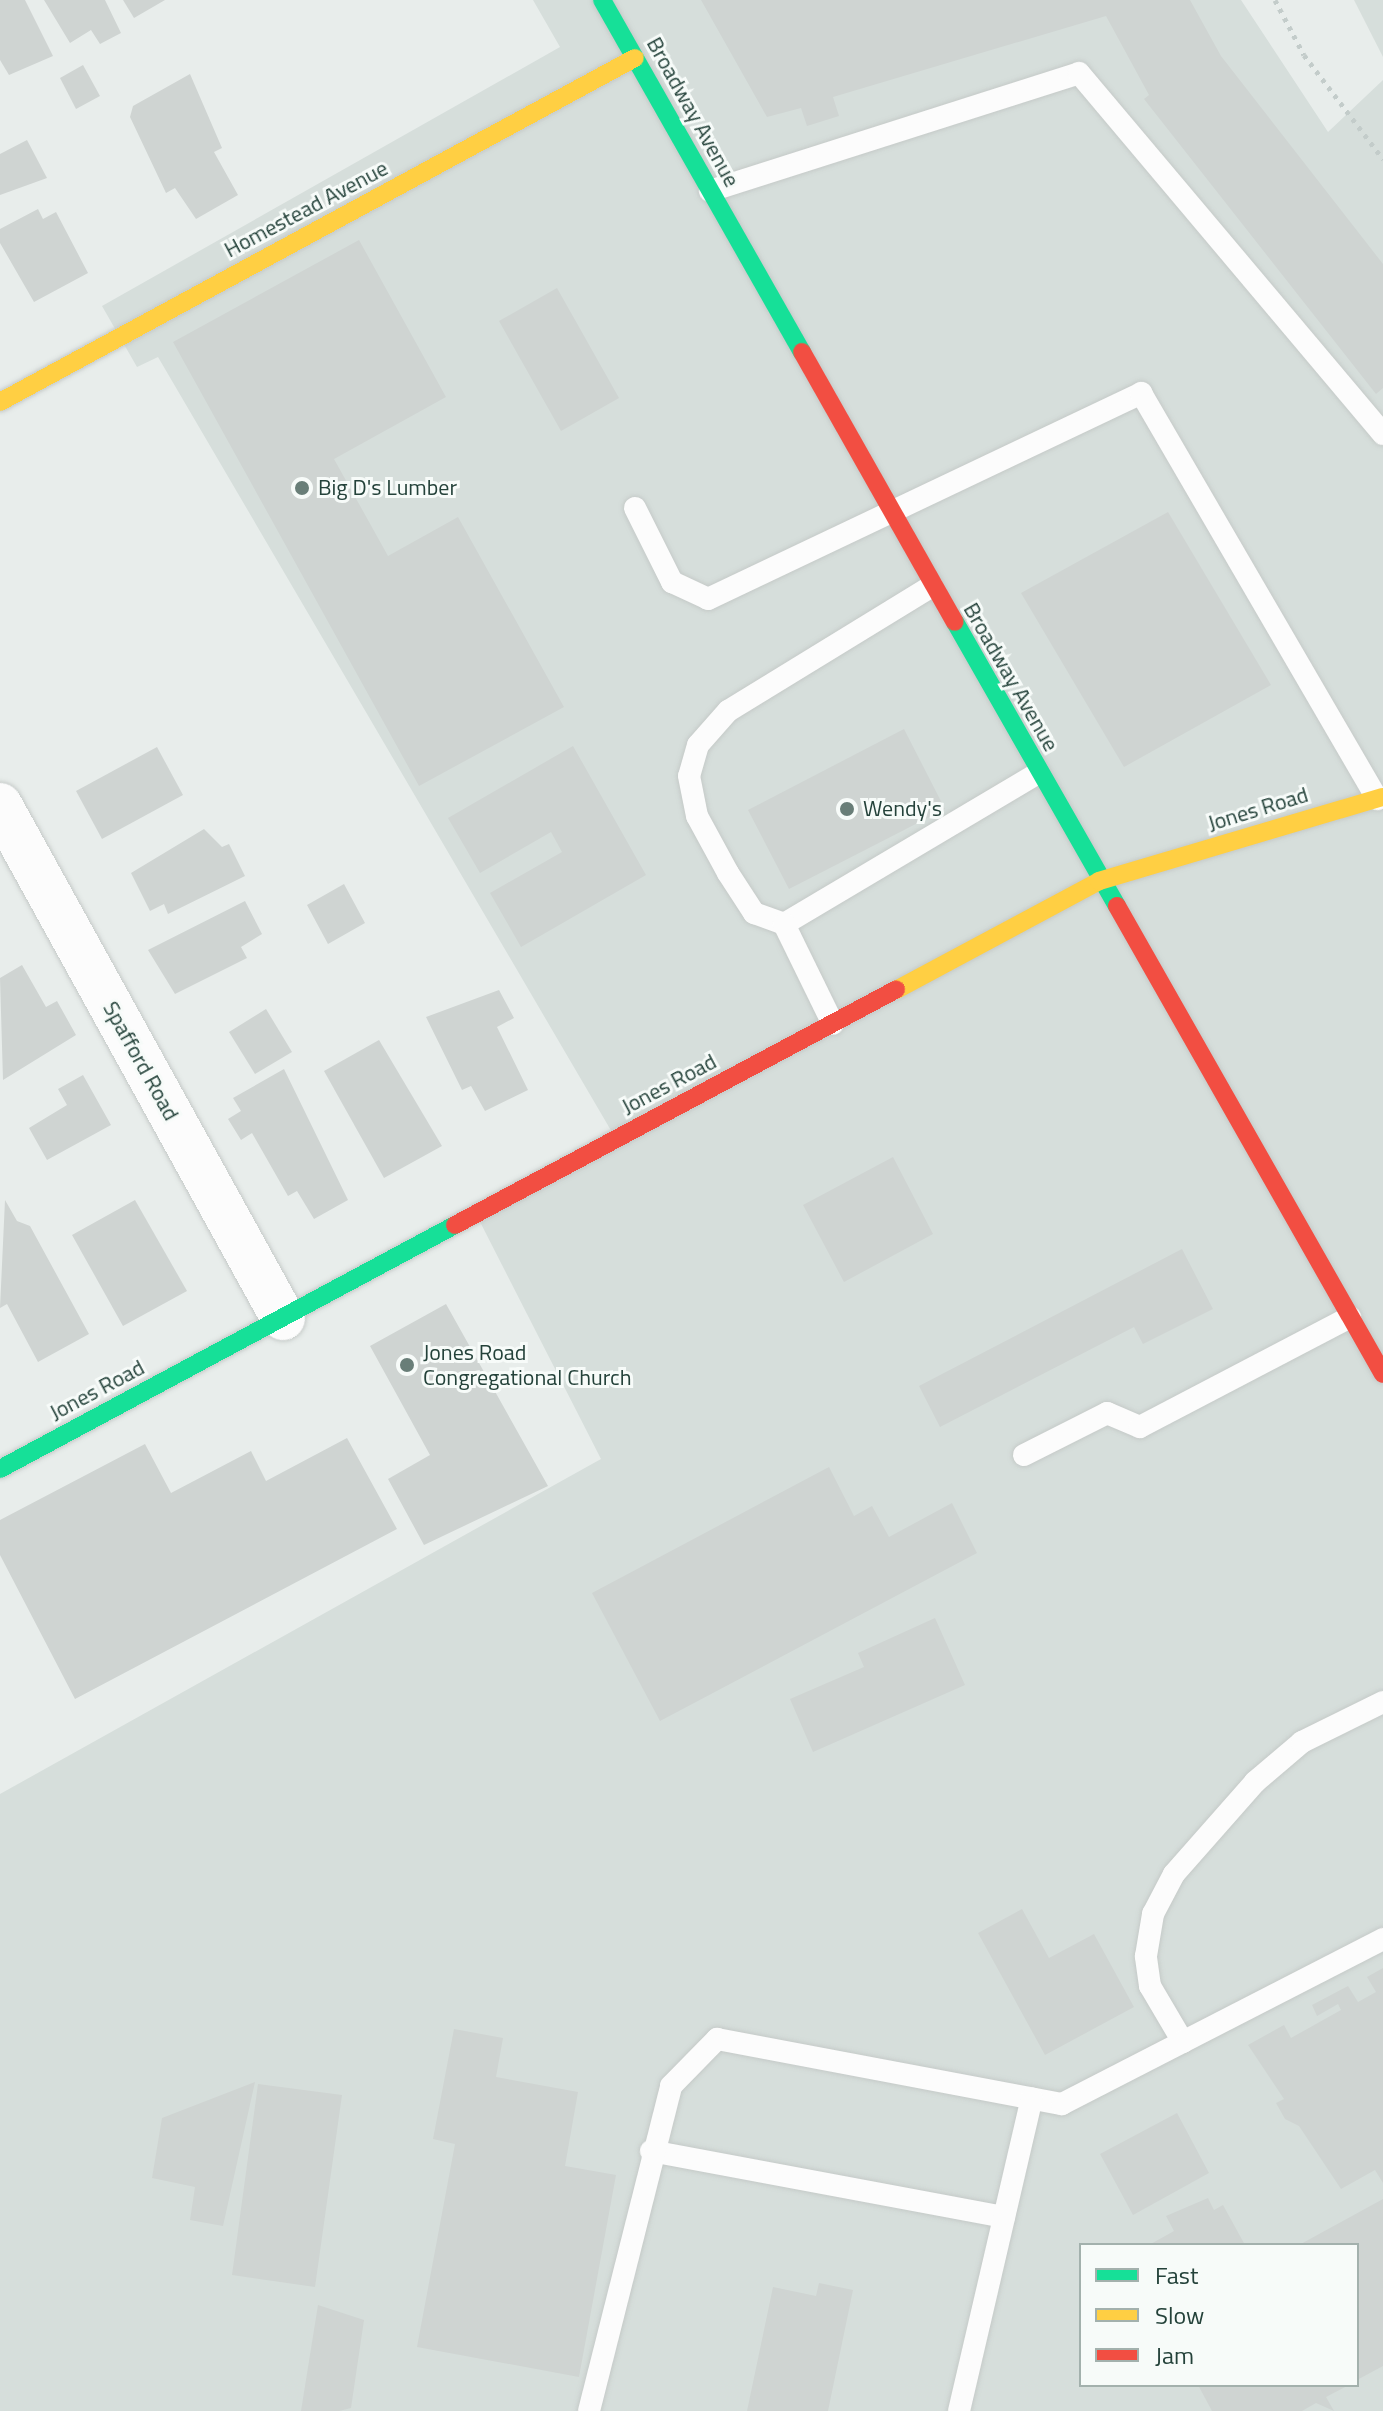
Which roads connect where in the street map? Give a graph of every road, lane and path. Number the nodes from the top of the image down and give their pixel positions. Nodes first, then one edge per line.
1 (602, 0) edge
2 (1275, 0) edge
3 (635, 58) junction
4 (1383, 159) edge
5 (710, 191) junction
6 (0, 402) edge
7 (1383, 434) edge
8 (635, 508) dead end
9 (889, 509) junction
10 (932, 586) junction
11 (1038, 773) junction
12 (1380, 798) edge
13 (0, 805) edge
14 (1099, 881) junction
15 (784, 924) junction
16 (833, 1024) junction
17 (1350, 1317) junction
18 (283, 1318) junction
19 (1383, 1374) edge
20 (1024, 1455) dead end
21 (0, 1469) edge
22 (1383, 1702) edge
23 (1383, 1939) edge
24 (1183, 2042) junction
25 (1032, 2098) junction
26 (651, 2151) junction
27 (1004, 2217) junction
28 (589, 2411) edge
29 (959, 2411) edge

1 - 3 street, Broadway Avenue
2 - 4 path
3 - 5 street, Broadway Avenue
3 - 6 street, Homestead Avenue
5 - 7 lane
5 - 9 street, Broadway Avenue
8 - 9 lane
9 - 10 street, Broadway Avenue
9 - 12 lane
10 - 11 street, Broadway Avenue
10 - 15 lane
11 - 14 street, Broadway Avenue
11 - 15 lane
12 - 14 street, Jones Road
13 - 18 street, Spafford Road
14 - 16 street, Jones Road
14 - 17 street, Broadway Avenue
15 - 16 lane
16 - 18 street, Jones Road
17 - 19 street, Broadway Avenue
17 - 20 lane
18 - 21 street, Jones Road
22 - 24 lane
23 - 24 lane
24 - 25 lane
25 - 26 lane
25 - 27 lane
26 - 27 lane
26 - 28 lane
27 - 29 lane

